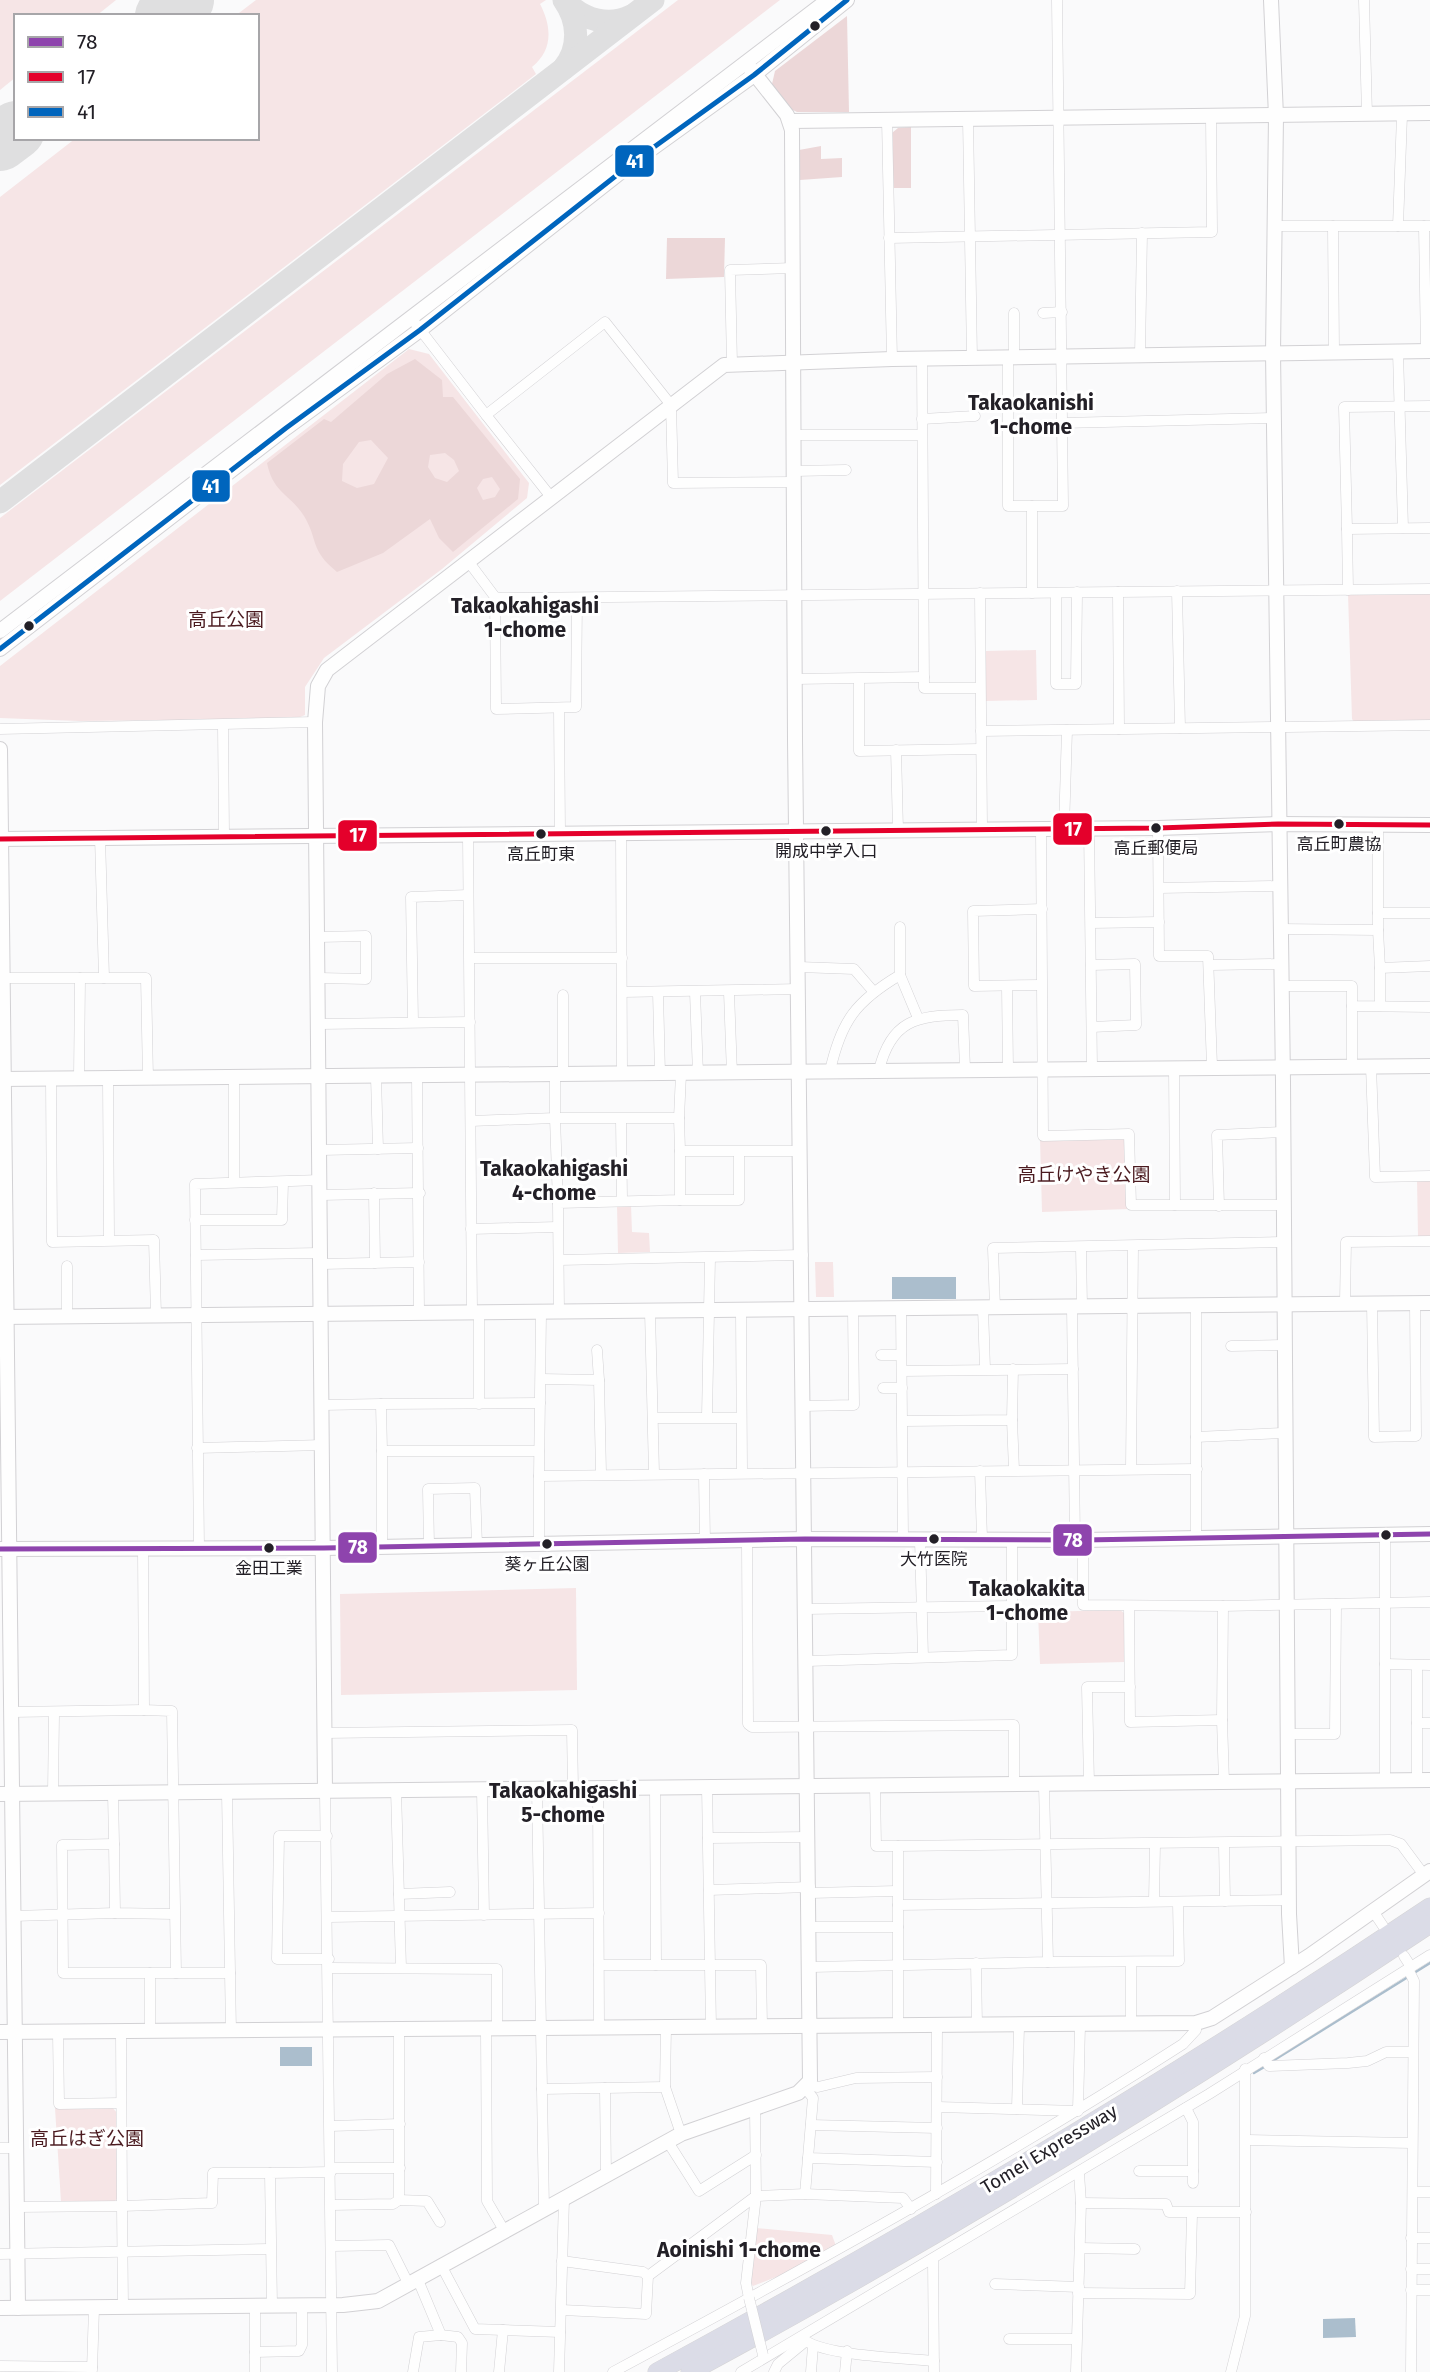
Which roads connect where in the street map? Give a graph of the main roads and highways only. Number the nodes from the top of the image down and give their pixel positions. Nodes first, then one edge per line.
1 (1430, 1907) edge
2 (1430, 1924) edge
3 (657, 2372) edge
4 (690, 2372) edge

1 - 3 highway, Tomei Expressway
2 - 4 highway, Tomei Expressway

